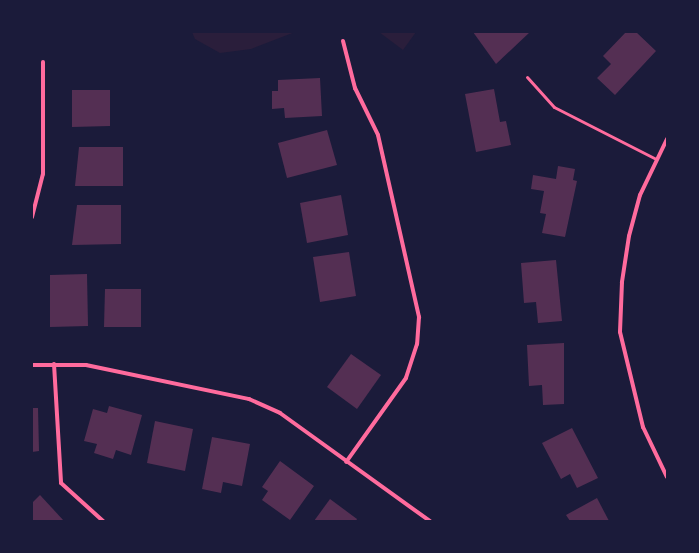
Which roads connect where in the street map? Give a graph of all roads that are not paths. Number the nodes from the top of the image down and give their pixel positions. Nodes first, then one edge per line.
1 (343, 41) dead end
2 (43, 62) dead end
3 (527, 77) dead end
4 (667, 139) edge
5 (656, 159) junction
6 (32, 217) edge
7 (54, 364) junction
8 (32, 365) edge
9 (346, 462) junction
10 (667, 477) edge
11 (103, 521) edge
12 (430, 521) edge

1 - 9 street
2 - 6 street
3 - 5 lane
4 - 5 street
5 - 10 street
7 - 8 street
7 - 9 street
7 - 11 street
9 - 12 street

